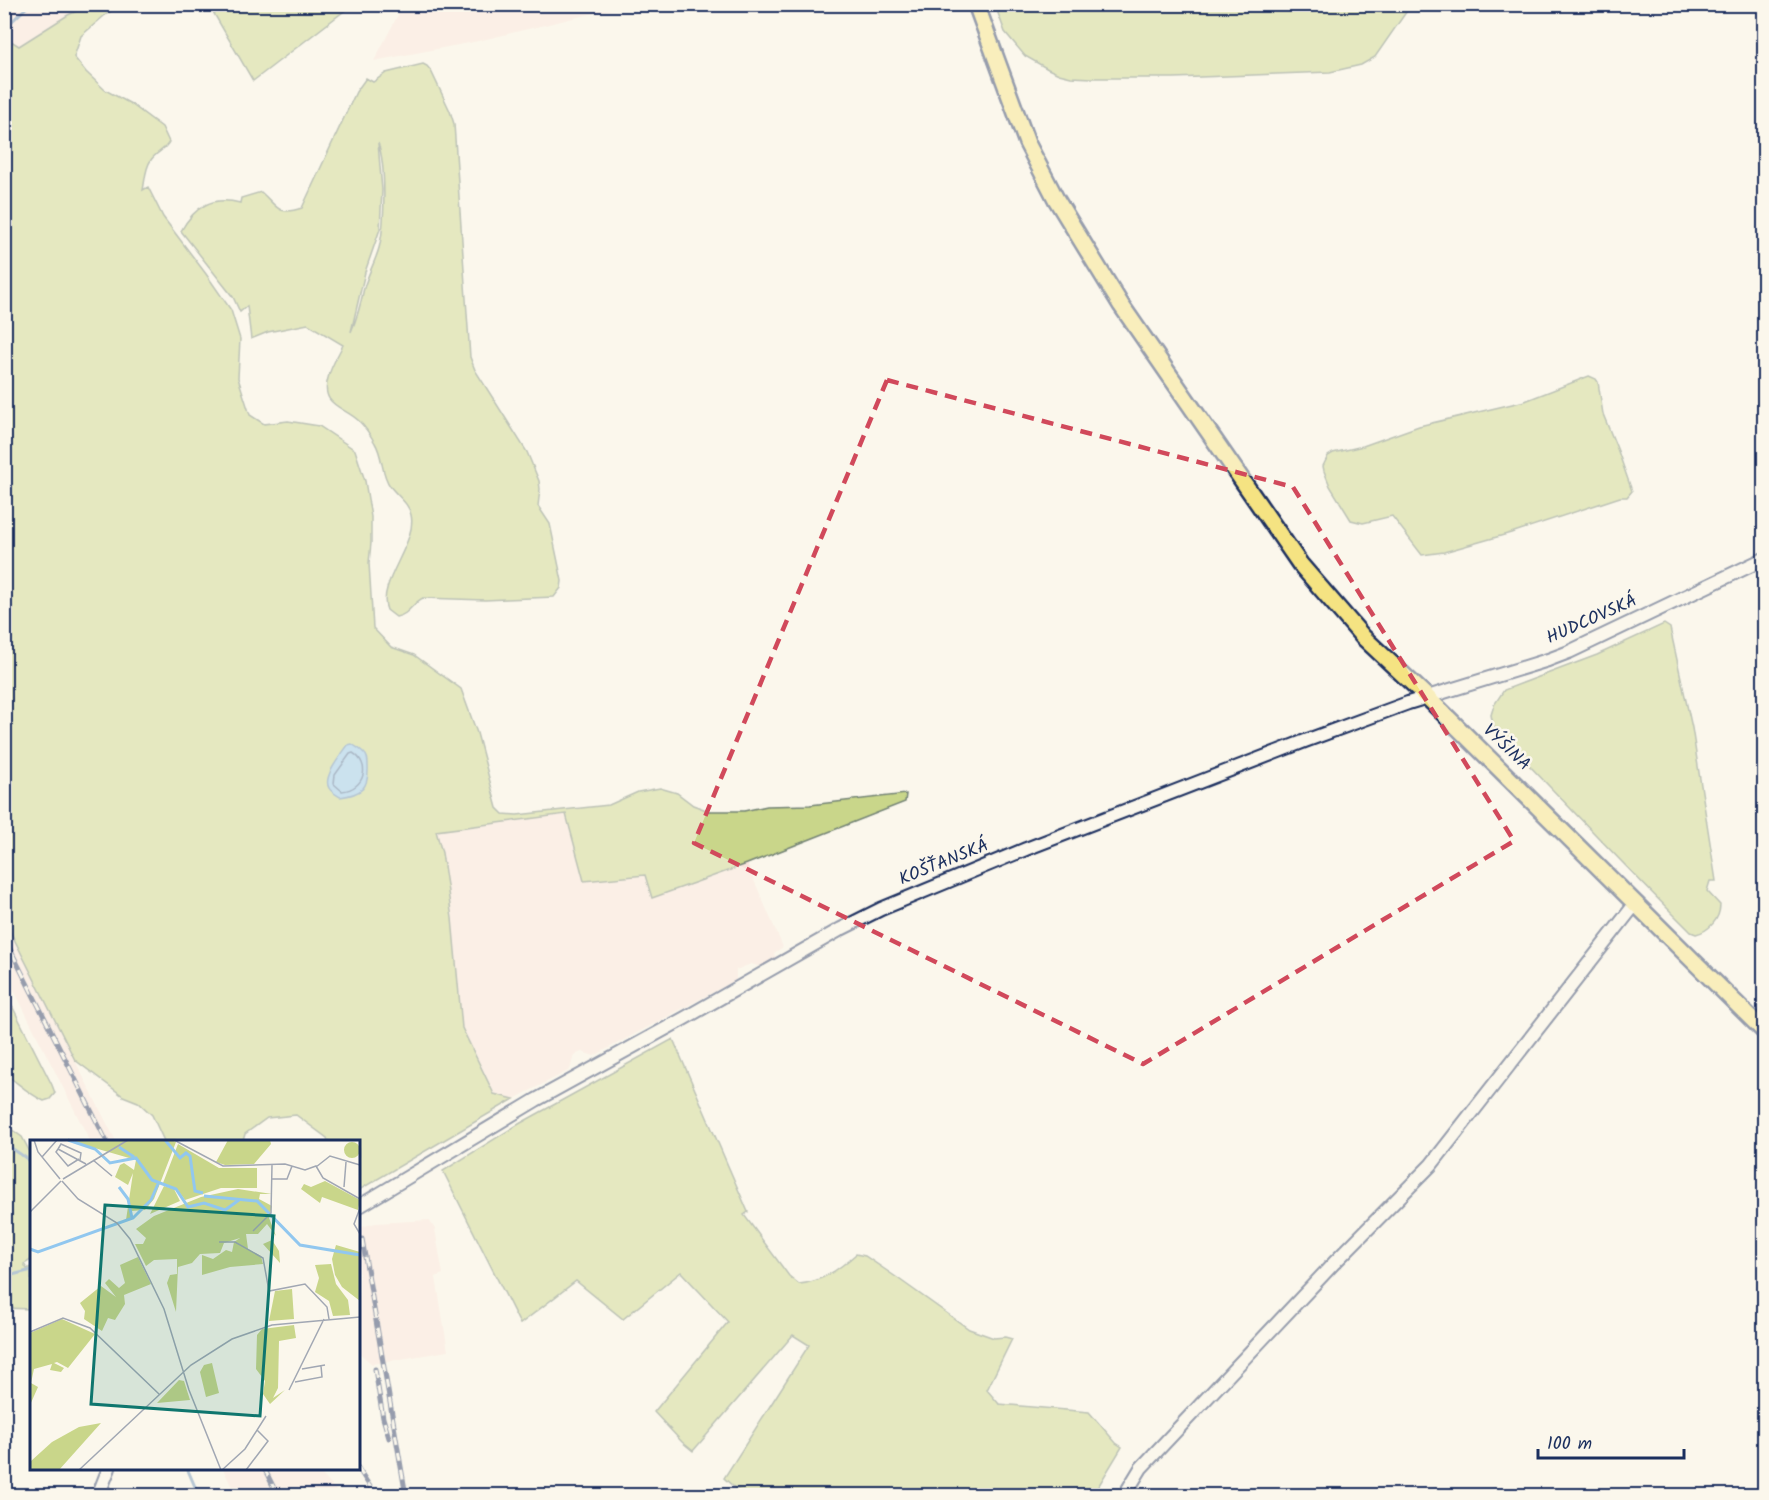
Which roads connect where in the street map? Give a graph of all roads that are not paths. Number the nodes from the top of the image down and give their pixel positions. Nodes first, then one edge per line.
1 (976, 4) edge
2 (1764, 559) edge
3 (1427, 697) junction
4 (1636, 903) junction
5 (1764, 1031) edge
6 (360, 1207) edge
7 (108, 1470) edge
8 (98, 1496) edge
9 (1124, 1496) edge

1 - 3 main road, VÝŠINA
2 - 3 street, HUDCOVSKÁ
3 - 4 main road, VÝŠINA
3 - 6 street, KOŠŤANSKÁ
4 - 5 main road, VÝŠINA
4 - 9 street
7 - 8 street

